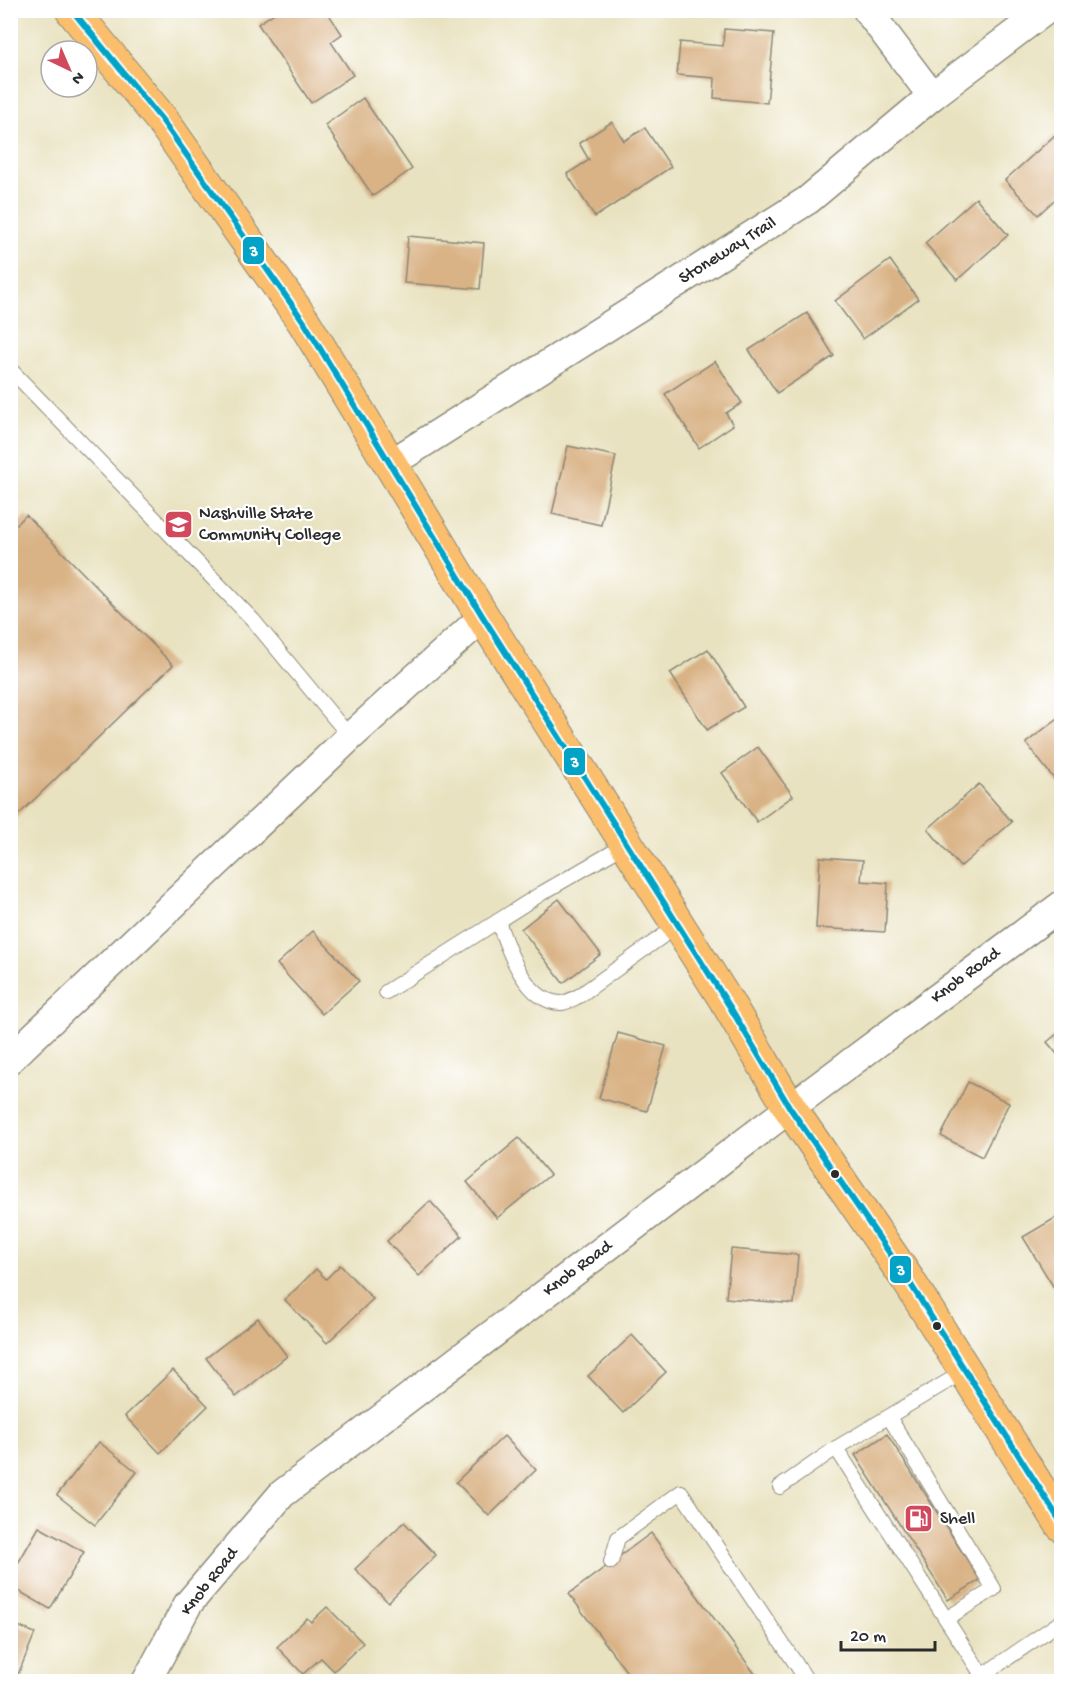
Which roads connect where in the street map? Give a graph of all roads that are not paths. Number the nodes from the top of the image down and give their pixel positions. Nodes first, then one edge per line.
1 (72, 10) edge
2 (867, 10) edge
3 (1046, 10) edge
4 (933, 96) junction
5 (10, 369) edge
6 (390, 464) junction
7 (483, 617) junction
8 (350, 737) junction
9 (627, 844) junction
10 (1062, 905) edge
11 (498, 921) junction
12 (678, 925) junction
13 (386, 992) dead end
14 (10, 1059) edge
15 (790, 1108) junction
16 (965, 1371) junction
17 (889, 1417) junction
18 (836, 1448) junction
19 (780, 1487) dead end
20 (1062, 1525) edge
21 (611, 1562) dead end
22 (946, 1619) junction
23 (1062, 1621) edge
24 (977, 1678) edge
25 (146, 1682) edge
26 (808, 1682) edge

1 - 6 main road
2 - 4 street
3 - 4 street, Stoneway Trail
4 - 6 street, Stoneway Trail
5 - 8 lane
6 - 7 main road
7 - 8 street
7 - 9 main road
8 - 14 street
9 - 11 lane
9 - 12 main road
10 - 15 street, Knob Road
11 - 12 lane
11 - 13 lane
12 - 15 main road
15 - 16 main road
15 - 25 street, Knob Road
16 - 17 lane
16 - 20 main road
17 - 18 lane
17 - 22 lane
18 - 19 lane
18 - 22 lane
21 - 26 lane
22 - 24 lane
23 - 24 lane

